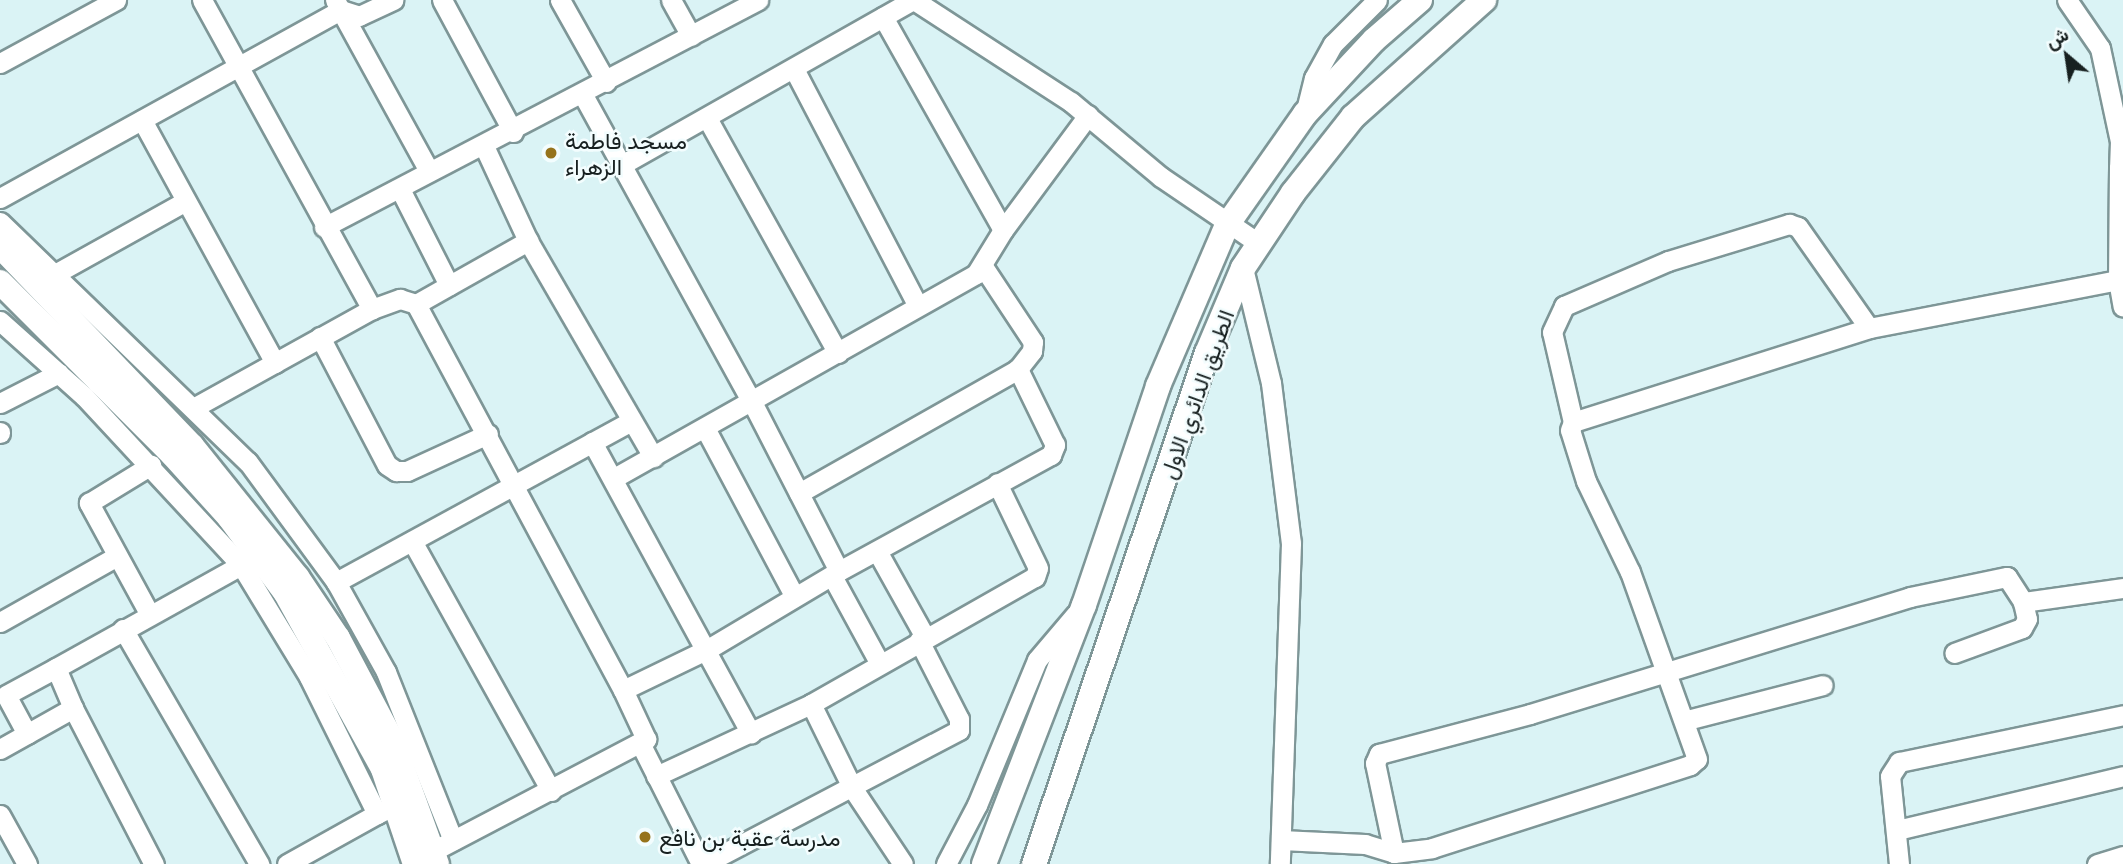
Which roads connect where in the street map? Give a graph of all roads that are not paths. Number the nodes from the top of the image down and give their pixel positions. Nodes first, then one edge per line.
1 (116, 0) edge
2 (202, 0) edge
3 (393, 0) edge
4 (442, 0) edge
5 (559, 0) edge
6 (671, 0) edge
7 (758, 0) edge
8 (914, 0) edge
9 (1420, 0) edge
10 (1428, 0) edge
11 (1484, 0) edge
12 (2067, 0) edge
13 (1369, 3) edge
14 (338, 5) edge
15 (883, 17) junction
16 (1451, 26) junction
17 (691, 36) junction
18 (0, 63) edge
19 (239, 69) junction
20 (794, 69) junction
21 (606, 82) junction
22 (583, 95) junction
23 (1305, 114) junction
24 (1088, 116) junction
25 (707, 118) junction
26 (142, 120) junction
27 (513, 132) junction
28 (484, 146) junction
29 (623, 164) junction
30 (2121, 167) edge
31 (429, 171) junction
32 (400, 189) junction
33 (0, 198) edge
34 (184, 202) junction
35 (0, 222) edge
36 (1227, 225) junction
37 (324, 227) junction
38 (1003, 230) junction
39 (528, 242) junction
40 (1258, 243) junction
41 (0, 246) edge
42 (982, 265) junction
43 (1243, 268) junction
44 (53, 275) junction
45 (2118, 280) junction
46 (0, 282) edge
47 (449, 285) junction
48 (416, 304) junction
49 (918, 306) junction
50 (2123, 307) edge
51 (372, 309) junction
52 (2, 327) edge
53 (1869, 328) junction
54 (320, 337) junction
55 (838, 353) junction
56 (275, 363) junction
57 (1018, 369) junction
58 (59, 373) junction
59 (751, 400) junction
60 (0, 403) edge
61 (195, 407) junction
62 (631, 421) junction
63 (1573, 422) junction
64 (705, 428) junction
65 (488, 434) junction
66 (592, 442) junction
67 (653, 457) junction
68 (151, 465) junction
69 (614, 478) junction
70 (997, 483) junction
71 (515, 486) junction
72 (799, 493) junction
73 (412, 541) junction
74 (877, 551) junction
75 (117, 556) junction
76 (249, 560) junction
77 (835, 574) junction
78 (336, 582) junction
79 (2123, 587) edge
80 (795, 597) junction
81 (2023, 602) junction
82 (1084, 605) junction
83 (150, 615) junction
84 (0, 622) edge
85 (123, 629) junction
86 (922, 639) junction
87 (708, 649) junction
88 (1954, 653) dead end
89 (880, 664) junction
90 (56, 668) junction
91 (1667, 671) junction
92 (1823, 685) dead end
93 (3, 690) edge
94 (624, 690) junction
95 (811, 704) junction
96 (73, 708) junction
97 (2123, 715) edge
98 (1686, 720) junction
99 (27, 734) junction
100 (751, 734) junction
101 (640, 743) junction
102 (0, 749) edge
103 (656, 776) junction
104 (2123, 776) edge
105 (853, 789) junction
106 (551, 791) junction
107 (387, 809) junction
108 (0, 815) edge
109 (1898, 830) junction
110 (1281, 840) junction
111 (429, 848) edge
112 (1394, 853) junction
113 (2123, 856) edge
114 (27, 864) edge
115 (154, 864) edge
116 (259, 864) edge
117 (287, 864) edge
118 (702, 864) edge
119 (903, 864) edge
120 (946, 864) edge
121 (984, 864) edge
122 (1034, 864) edge
123 (1280, 864) edge
124 (1899, 864) edge
125 (2097, 864) edge

1 - 18 street
2 - 19 street
3 - 14 street
4 - 27 street
5 - 21 street
6 - 17 street
7 - 17 street
8 - 15 street
8 - 24 street
9 - 23 main road, الطريق الدائري الاول
10 - 16 main road
11 - 16 main road, الطريق الدائري الاول
12 - 30 street
13 - 23 street
14 - 19 street
14 - 31 street
15 - 20 street
15 - 38 street
16 - 40 main road, الطريق الدائري الاول
17 - 21 street
19 - 26 street
19 - 37 street
20 - 25 street
20 - 49 street
21 - 22 street
22 - 27 street
22 - 29 street
23 - 36 main road, الطريق الدائري الاول
24 - 36 street
24 - 38 street
25 - 29 street
25 - 55 street
26 - 33 street
26 - 34 street
27 - 28 street
28 - 31 street
28 - 39 street
29 - 59 street
30 - 45 street
31 - 32 street
32 - 37 street
32 - 47 street
34 - 44 street
34 - 56 street
35 - 44 street
36 - 40 street
36 - 82 main road, الطريق الدائري الاول
37 - 51 street
38 - 42 street
39 - 47 street
39 - 62 street
40 - 43 main road, الطريق الدائري الاول
41 - 111 main road
42 - 49 street
42 - 57 street
43 - 110 street
43 - 122 main road, الطريق الدائري الاول
44 - 61 street
45 - 50 street
45 - 53 street
46 - 76 main road
47 - 48 street
48 - 51 street
48 - 65 street
49 - 55 street
51 - 54 street
52 - 58 street
53 - 63 street
53 - 63 street
54 - 56 street
54 - 65 street
55 - 59 street
56 - 61 street
57 - 70 street
57 - 72 street
58 - 60 street
58 - 68 street
59 - 64 street
59 - 72 street
61 - 78 street
62 - 66 street
62 - 67 street
63 - 91 street
64 - 67 street
64 - 80 street
65 - 71 street
66 - 69 street
66 - 71 street
67 - 69 street
68 - 75 street
68 - 76 street
69 - 87 street
70 - 74 street
70 - 86 street
71 - 73 street
71 - 94 street
72 - 77 street
73 - 78 street
73 - 106 street
74 - 77 street
74 - 86 street
75 - 83 street
75 - 84 street
76 - 83 street
76 - 107 main road
77 - 80 street
77 - 89 street
78 - 111 street
79 - 81 street
80 - 87 street
81 - 88 street
81 - 91 street
82 - 120 street
82 - 121 main road, الطريق الدائري الاول
83 - 85 street
85 - 90 street
85 - 116 street
86 - 89 street
86 - 105 street
87 - 94 street
87 - 100 street
89 - 95 street
90 - 93 street
90 - 96 street
91 - 98 street
91 - 112 street
92 - 98 street
93 - 99 street
94 - 101 street
95 - 100 street
95 - 105 street
96 - 99 street
96 - 115 street
97 - 109 street
98 - 112 street
99 - 102 street
100 - 103 street
101 - 103 street
101 - 106 street
103 - 118 street
104 - 109 street
105 - 118 street
105 - 119 street
106 - 111 street
107 - 111 main road
107 - 117 street
108 - 114 street
109 - 124 street
110 - 112 street
110 - 123 street
113 - 125 street

